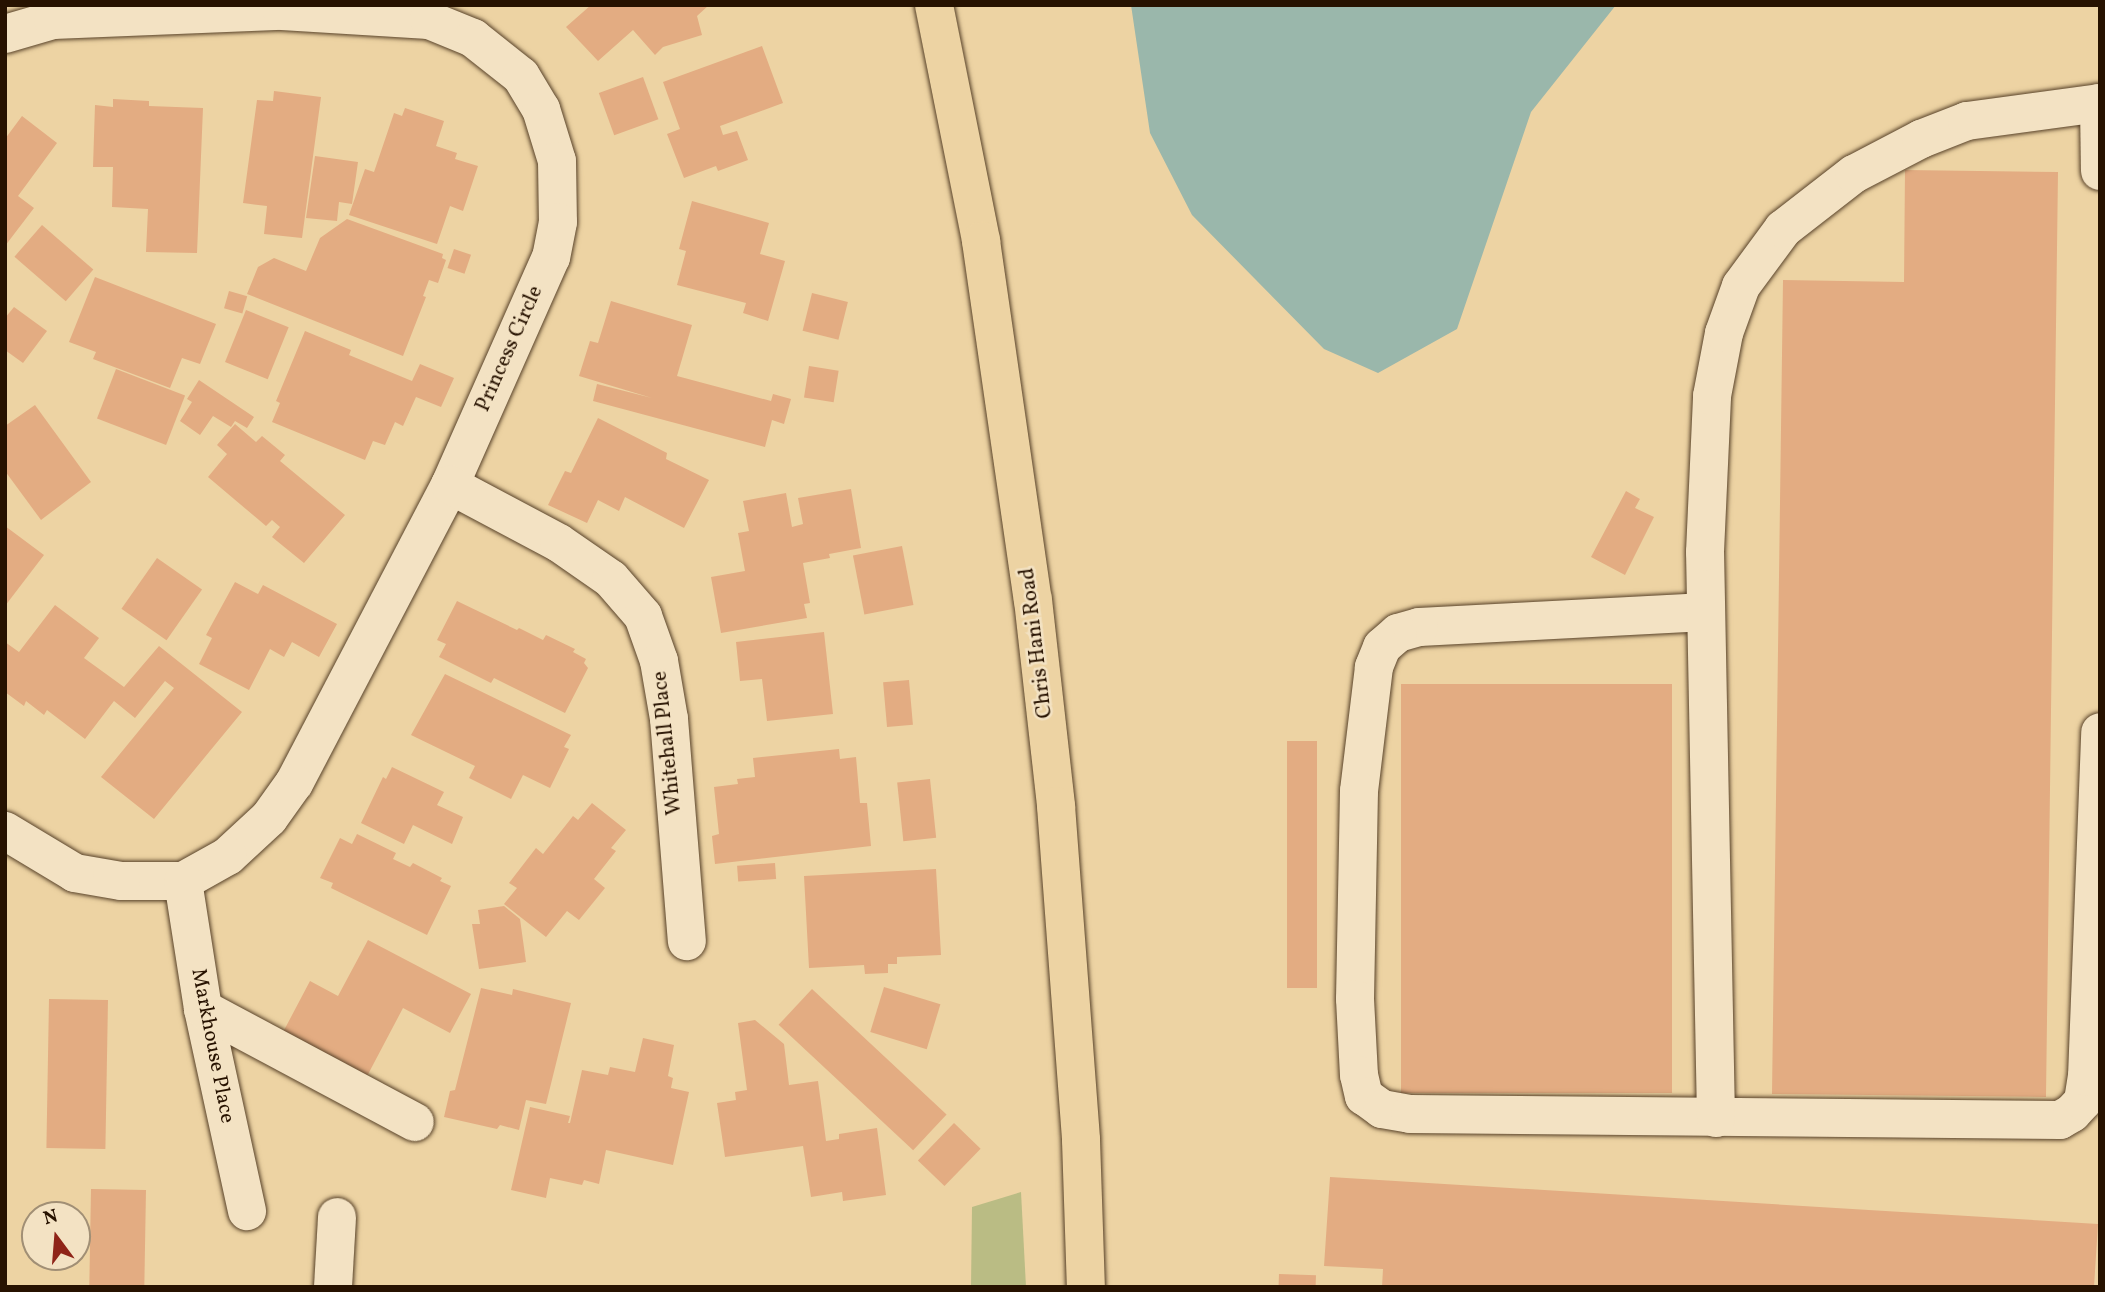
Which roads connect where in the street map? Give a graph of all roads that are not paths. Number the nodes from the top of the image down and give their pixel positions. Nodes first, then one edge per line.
1 (934, 5) edge
2 (5, 34) edge
3 (2099, 103) edge
4 (2100, 171) edge
5 (450, 485) junction
6 (1706, 612) junction
7 (2100, 732) edge
8 (5, 831) edge
9 (183, 881) junction
10 (687, 941) dead end
11 (202, 1009) junction
12 (1716, 1118) junction
13 (415, 1122) dead end
14 (247, 1210) dead end
15 (337, 1217) dead end
16 (333, 1287) edge
17 (1086, 1287) edge

1 - 17 main road, Chris Hani Road
2 - 5 street, Princess Circle
3 - 4 street
3 - 6 street
5 - 9 street, Princess Circle
5 - 10 street, Whitehall Place
6 - 12 street
6 - 12 street
7 - 12 street
8 - 9 street, Princess Circle
9 - 11 street, Markhouse Place
11 - 13 street
11 - 14 street, Markhouse Place
15 - 16 street

